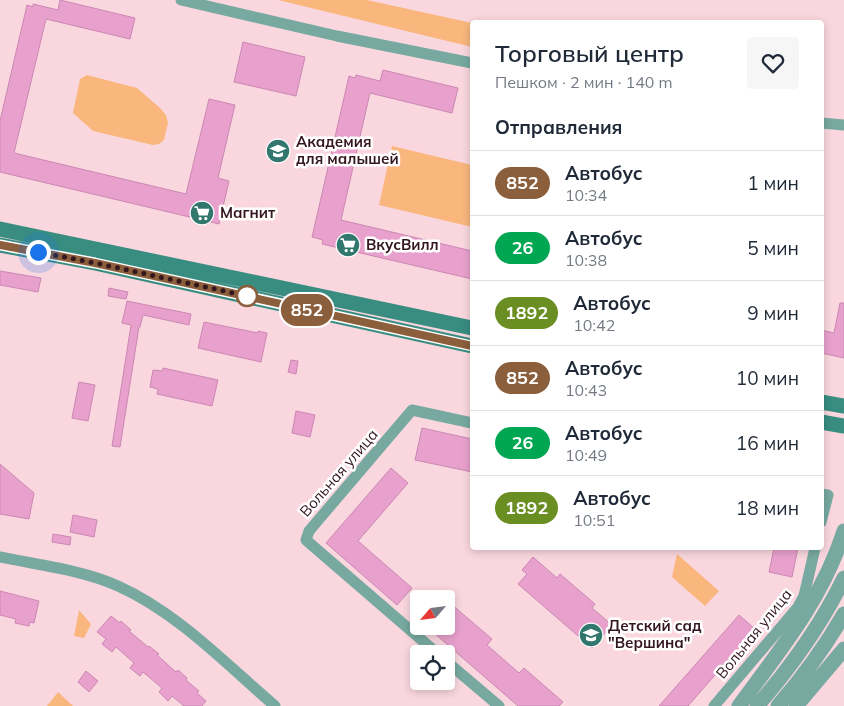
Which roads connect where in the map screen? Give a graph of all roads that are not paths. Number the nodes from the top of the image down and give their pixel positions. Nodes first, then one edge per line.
1 (181, 0) edge
2 (470, 64) edge
3 (824, 123) edge
4 (844, 125) edge
5 (0, 230) edge
6 (0, 245) edge
7 (470, 328) edge
8 (470, 346) edge
9 (824, 403) edge
10 (844, 406) edge
11 (470, 423) edge
12 (824, 423) edge
13 (843, 426) edge
14 (824, 494) edge
15 (824, 510) edge
16 (844, 532) edge
17 (815, 550) edge
18 (0, 558) edge
19 (844, 578) edge
20 (844, 614) edge
21 (428, 645) edge
22 (844, 649) edge
23 (455, 669) edge
24 (275, 706) edge
25 (498, 706) edge
26 (714, 706) edge
27 (739, 706) edge
28 (757, 706) edge
29 (778, 706) edge
30 (796, 706) edge

1 - 2 street
3 - 4 street
5 - 7 main road
6 - 8 main road
9 - 10 main road
11 - 21 street, Вольная улица
12 - 13 main road
14 - 15 street
16 - 27 street
17 - 26 street, Вольная улица
18 - 24 street
19 - 28 street
20 - 29 street
22 - 30 street
23 - 25 street

